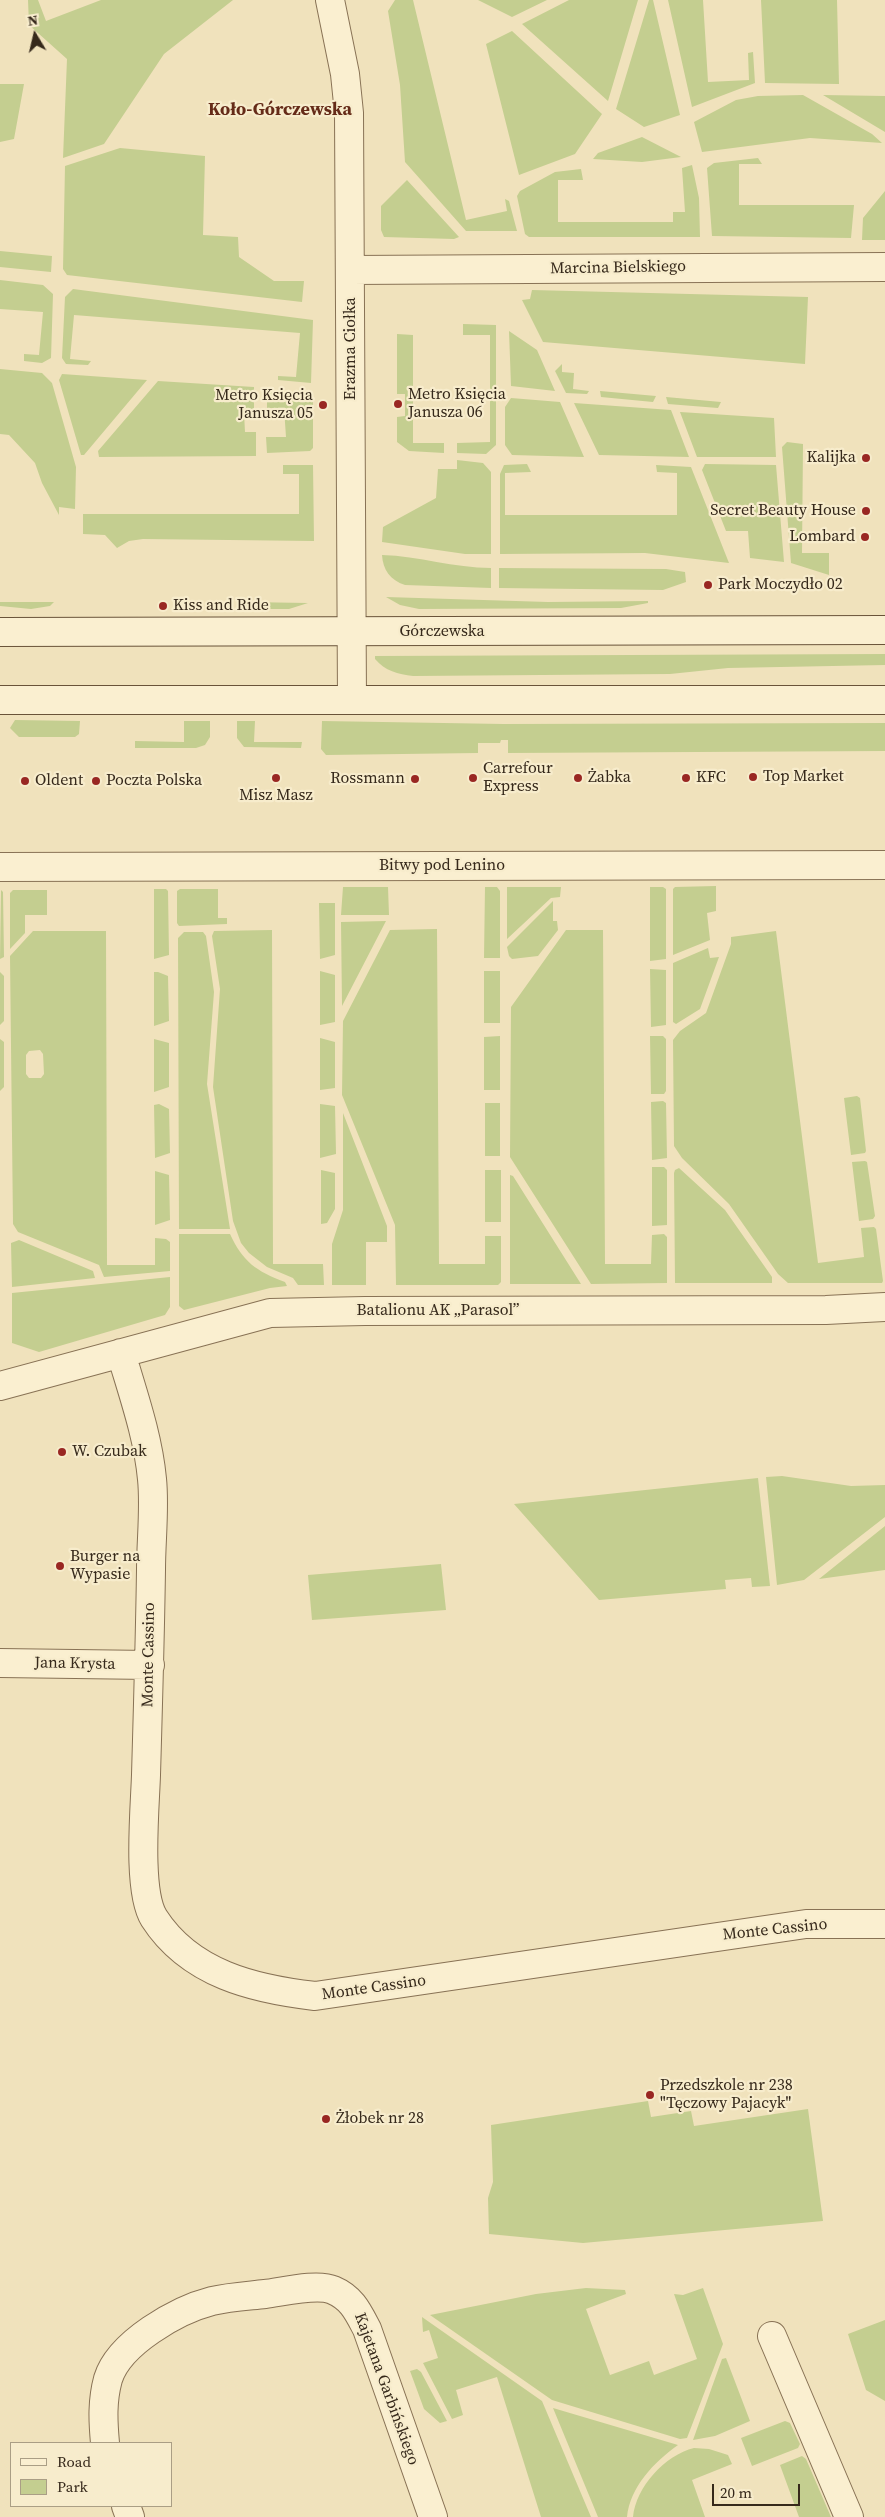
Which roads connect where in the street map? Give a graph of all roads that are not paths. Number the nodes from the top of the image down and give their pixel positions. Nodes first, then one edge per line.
1 (330, 0) edge
2 (885, 267) edge
3 (351, 270) junction
4 (885, 630) edge
5 (0, 632) edge
6 (351, 633) junction
7 (0, 700) edge
8 (352, 700) junction
9 (885, 700) edge
10 (885, 865) edge
11 (0, 867) edge
12 (885, 1307) edge
13 (121, 1353) junction
14 (0, 1386) edge
15 (0, 1663) edge
16 (150, 1665) junction
17 (885, 1924) edge
18 (772, 2336) dead end
19 (106, 2442) edge
20 (433, 2517) edge
21 (849, 2517) edge

1 - 3 street, Erazma Ciołka
2 - 3 street, Marcina Bielskiego
3 - 6 street, Erazma Ciołka
4 - 6 street, Górczewska
5 - 6 street, Górczewska
6 - 8 street, Erazma Ciołka
7 - 8 street
8 - 9 street
10 - 11 street, Bitwy pod Lenino
12 - 13 street, Batalionu AK „Parasol”
13 - 14 street, Batalionu AK „Parasol”
13 - 16 street, Monte Cassino
15 - 16 street, Jana Krysta
16 - 17 street, Monte Cassino
18 - 21 street
19 - 20 street, Kajetana Garbińskiego

